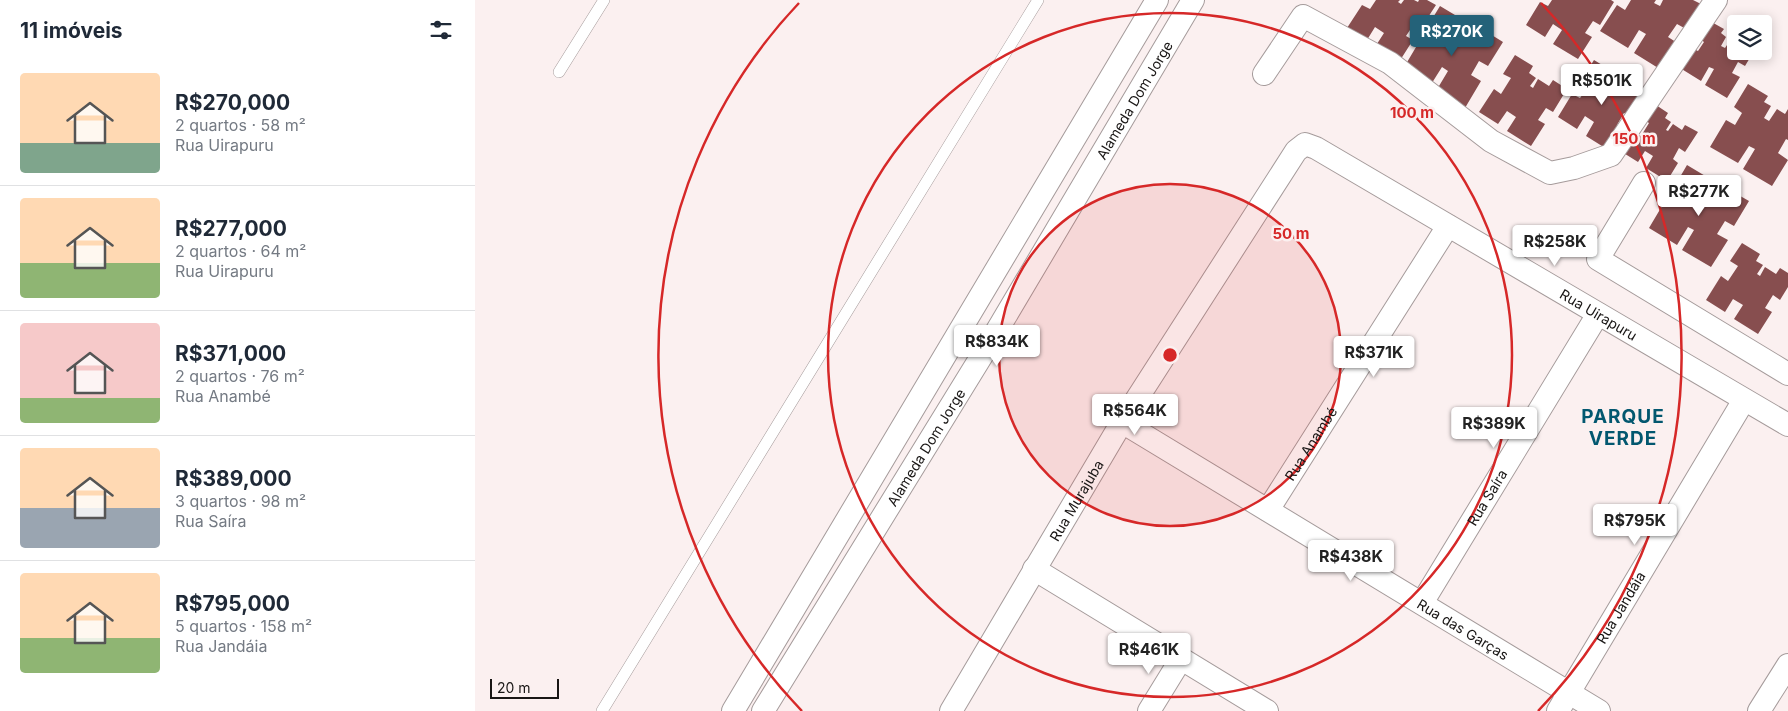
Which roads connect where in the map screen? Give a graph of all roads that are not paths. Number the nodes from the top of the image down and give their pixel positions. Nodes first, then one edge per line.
1 (604, 0) edge
2 (1039, 0) edge
3 (1157, 0) edge
4 (1193, 0) edge
5 (1716, 0) edge
6 (1308, 8) edge
7 (559, 72) dead end
8 (1265, 74) dead end
9 (1305, 144) joint
10 (1644, 183) dead end
11 (1448, 226) junction
12 (1598, 314) junction
13 (1788, 374) edge
14 (1744, 400) junction
15 (1122, 422) junction
16 (1788, 426) edge
17 (1268, 510) junction
18 (1034, 569) junction
19 (1421, 603) junction
20 (1181, 659) junction
21 (1788, 665) edge
22 (1564, 702) edge
23 (602, 711) edge
24 (733, 711) edge
25 (763, 711) edge
26 (951, 711) edge
27 (1149, 711) edge
28 (1267, 711) edge
29 (1599, 711) edge
30 (1759, 711) edge

1 - 7 lane
2 - 23 lane
3 - 24 street, Alameda Dom Jorge
4 - 25 street, Alameda Dom Jorge
5 - 6 street
6 - 8 street
9 - 11 street, Rua Uirapuru
9 - 15 street, Rua Murajuba
10 - 13 street
11 - 12 street, Rua Uirapuru
11 - 17 street, Rua Anambé
12 - 14 street, Rua Uirapuru
12 - 19 street, Rua Saíra
14 - 16 street, Rua Uirapuru
14 - 22 street, Rua Jandáia
15 - 17 street, Rua das Garças
15 - 18 street, Rua Murajuba
17 - 19 street, Rua das Garças
18 - 20 street
18 - 26 street, Rua Murajuba
19 - 22 street, Rua das Garças
20 - 27 street
20 - 28 street
21 - 30 street
22 - 29 street, Rua das Garças

